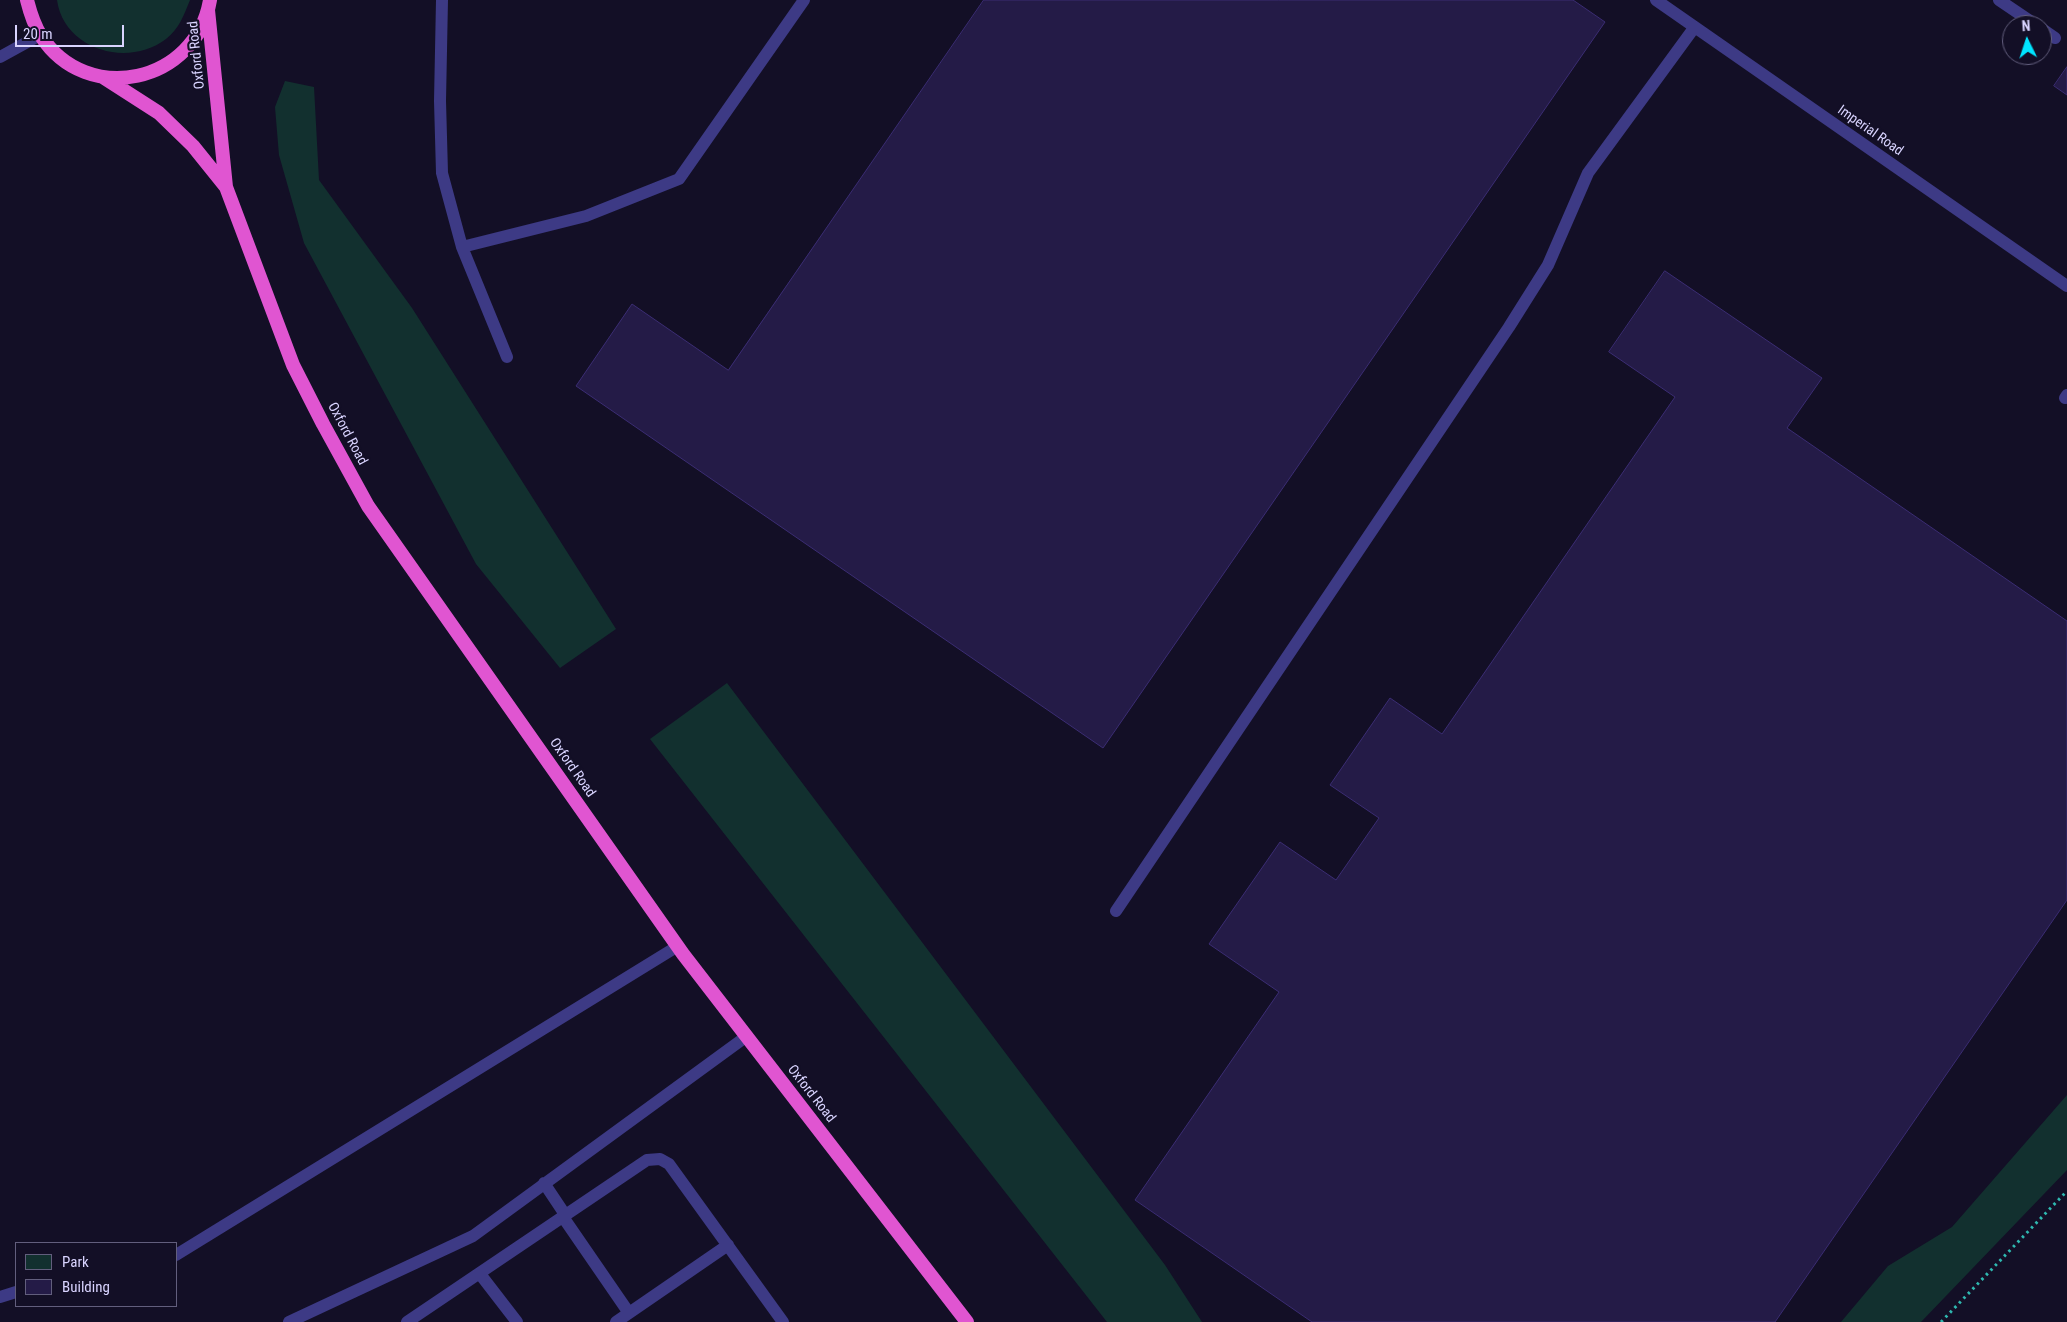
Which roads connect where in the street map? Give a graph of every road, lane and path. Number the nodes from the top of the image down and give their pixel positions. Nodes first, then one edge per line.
1 (27, 0) edge
2 (442, 0) edge
3 (804, 0) edge
4 (1656, 0) edge
5 (1999, 0) edge
6 (209, 5) edge
7 (2021, 15) edge
8 (1694, 28) junction
9 (40, 35) junction
10 (2052, 36) edge
11 (2055, 38) dead end
12 (0, 57) edge
13 (102, 76) junction
14 (226, 187) junction
15 (462, 247) junction
16 (2067, 286) edge
17 (507, 357) dead end
18 (1116, 911) dead end
19 (678, 946) junction
20 (746, 1036) junction
21 (544, 1183) junction
22 (2067, 1191) edge
23 (565, 1216) junction
24 (728, 1245) junction
25 (178, 1254) edge
26 (480, 1274) junction
27 (15, 1292) edge
28 (0, 1297) edge
29 (629, 1313) junction
30 (289, 1322) edge
31 (407, 1322) edge
32 (517, 1322) edge
33 (616, 1322) edge
34 (783, 1322) edge
35 (967, 1322) edge
36 (1941, 1322) edge

1 - 9 highway
2 - 15 lane
3 - 15 lane
4 - 8 lane, Imperial Road
5 - 7 lane
6 - 13 highway
6 - 14 highway, Oxford Road
8 - 16 lane, Imperial Road
8 - 18 lane
9 - 12 lane
9 - 13 highway
10 - 11 lane
13 - 14 highway, Oxford Road
14 - 19 highway, Oxford Road
15 - 17 lane
19 - 20 highway, Oxford Road
19 - 25 lane
20 - 21 lane
20 - 35 highway, Oxford Road
21 - 23 lane
21 - 30 lane
22 - 36 path
23 - 24 lane
23 - 26 lane
23 - 29 lane
24 - 29 lane
24 - 34 lane
26 - 31 lane
26 - 32 lane
27 - 28 lane
29 - 33 lane

